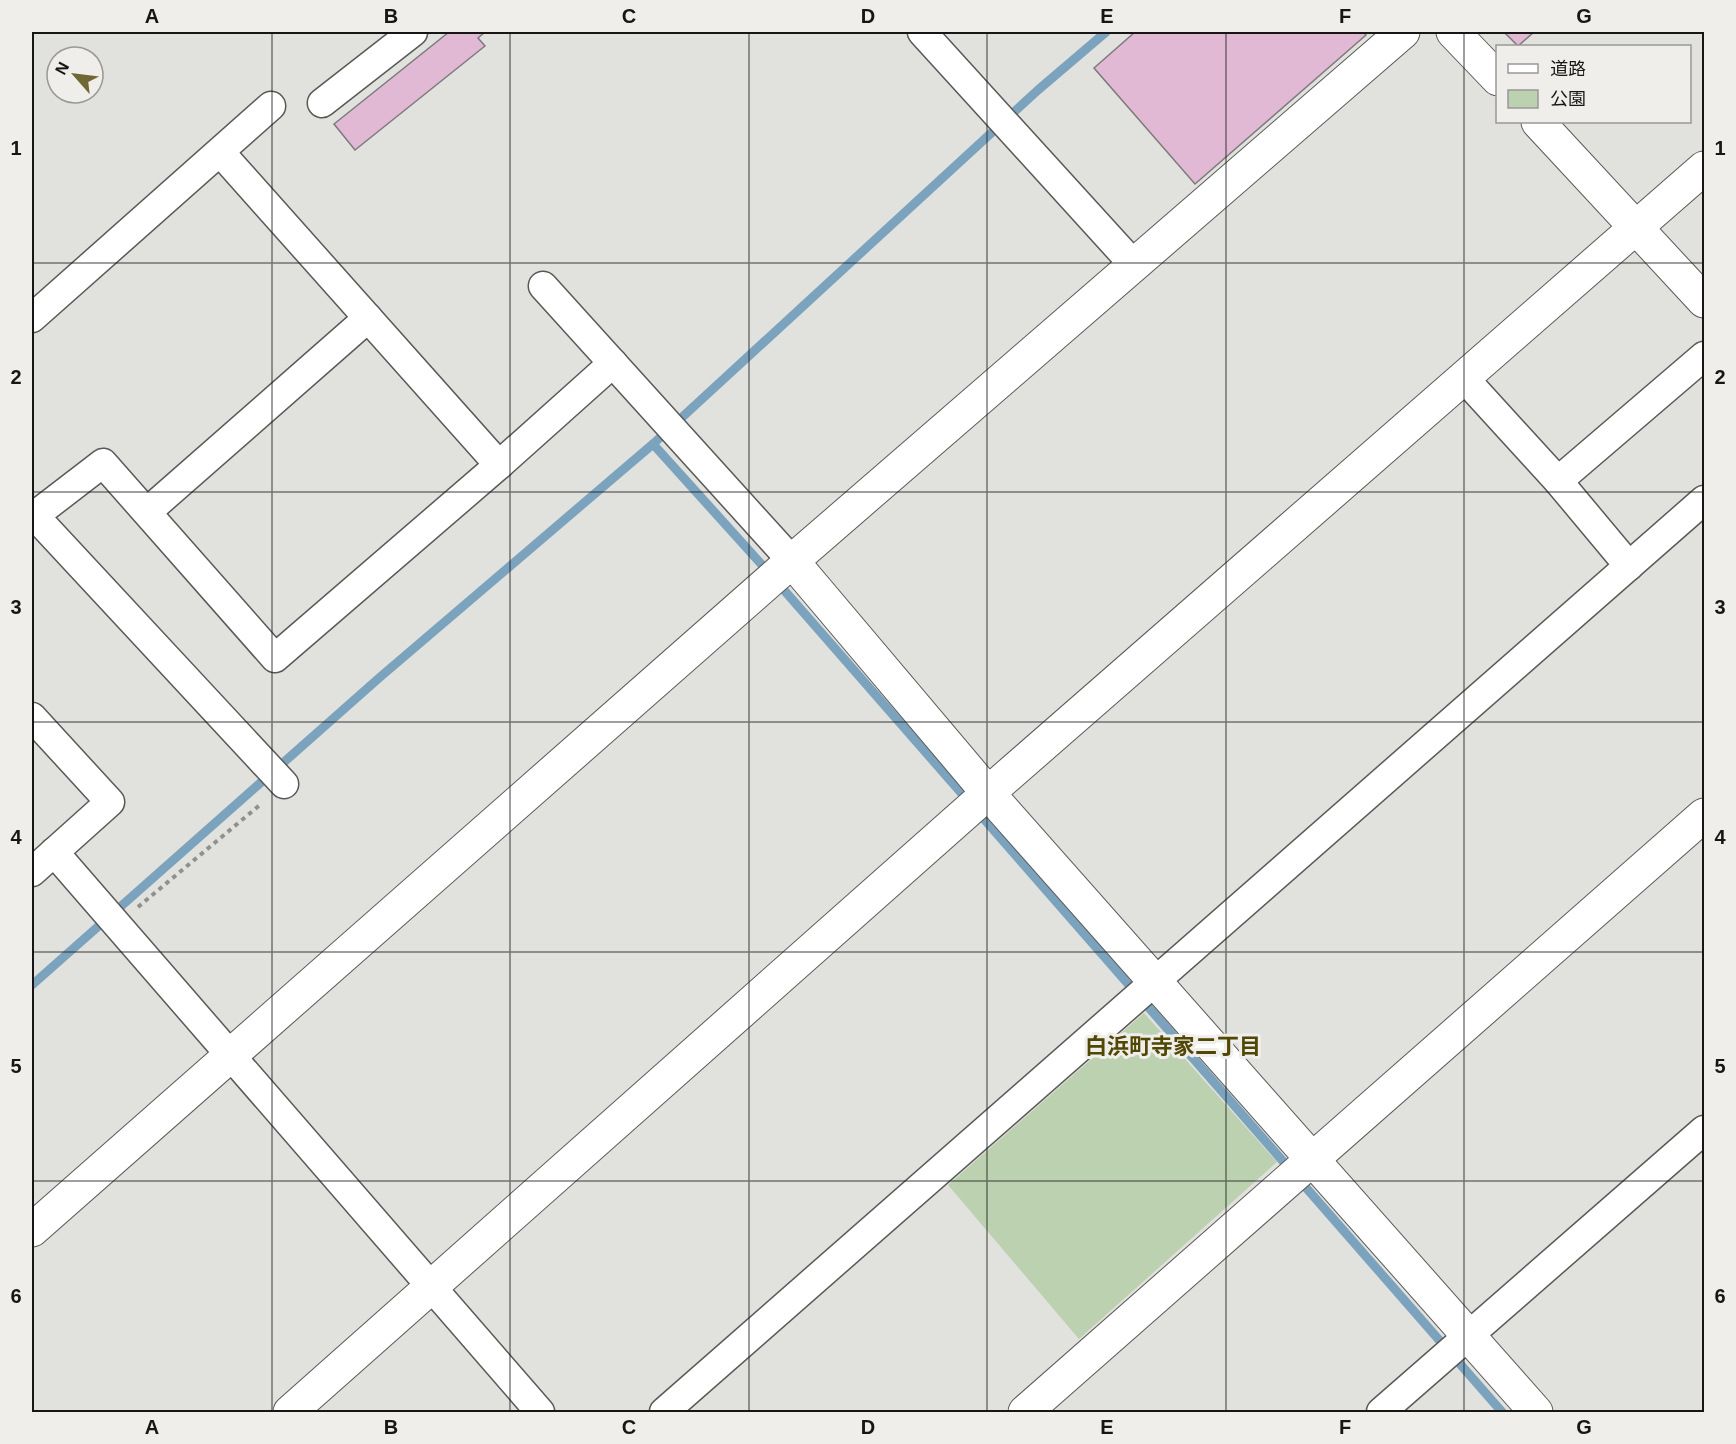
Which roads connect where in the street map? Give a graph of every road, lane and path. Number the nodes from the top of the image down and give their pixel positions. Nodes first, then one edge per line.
1 (412, 32) edge
2 (922, 32) edge
3 (1403, 32) edge
4 (1454, 32) edge
5 (1496, 78) edge
6 (322, 103) dead end
7 (271, 106) dead end
8 (1539, 123) edge
9 (220, 152) junction
10 (1704, 168) edge
11 (1637, 228) junction
12 (1134, 265) junction
13 (543, 286) dead end
14 (1704, 302) edge
15 (32, 318) edge
16 (368, 318) junction
17 (1704, 356) edge
18 (613, 363) junction
19 (1464, 378) junction
20 (499, 465) junction
21 (1558, 481) junction
22 (1704, 500) edge
23 (147, 512) junction
24 (33, 515) edge
25 (792, 561) junction
26 (1629, 566) junction
27 (32, 717) edge
28 (284, 784) joint
29 (988, 793) junction
30 (1704, 815) edge
31 (54, 852) junction
32 (32, 872) edge
33 (118, 924) junction
34 (1156, 983) junction
35 (230, 1056) junction
36 (1704, 1130) edge
37 (1312, 1160) junction
38 (32, 1230) edge
39 (430, 1286) junction
40 (1469, 1337) junction
41 (290, 1413) edge
42 (540, 1413) edge
43 (664, 1413) edge
44 (1025, 1413) edge
45 (1381, 1413) edge
46 (1536, 1413) edge

1 - 6 street
2 - 12 street
3 - 12 street
4 - 5 street
7 - 9 street
8 - 11 street
9 - 15 street
9 - 16 street
10 - 11 street
11 - 14 street
11 - 19 street
12 - 25 street
13 - 18 street
16 - 20 street
16 - 23 street
17 - 21 street
18 - 20 street
18 - 25 street
19 - 21 street
19 - 29 street
20 - 23 street
21 - 26 street
22 - 26 street
23 - 24 street
24 - 28 street
25 - 29 street
25 - 35 street
26 - 34 street
27 - 31 street
28 - 33 path
29 - 34 street
29 - 39 street
30 - 37 street
31 - 32 street
31 - 33 street
33 - 35 street
34 - 37 street
34 - 43 street
35 - 38 street
35 - 39 street
36 - 40 street
37 - 40 street
37 - 44 street
39 - 41 street
39 - 42 street
40 - 45 street
40 - 46 street

